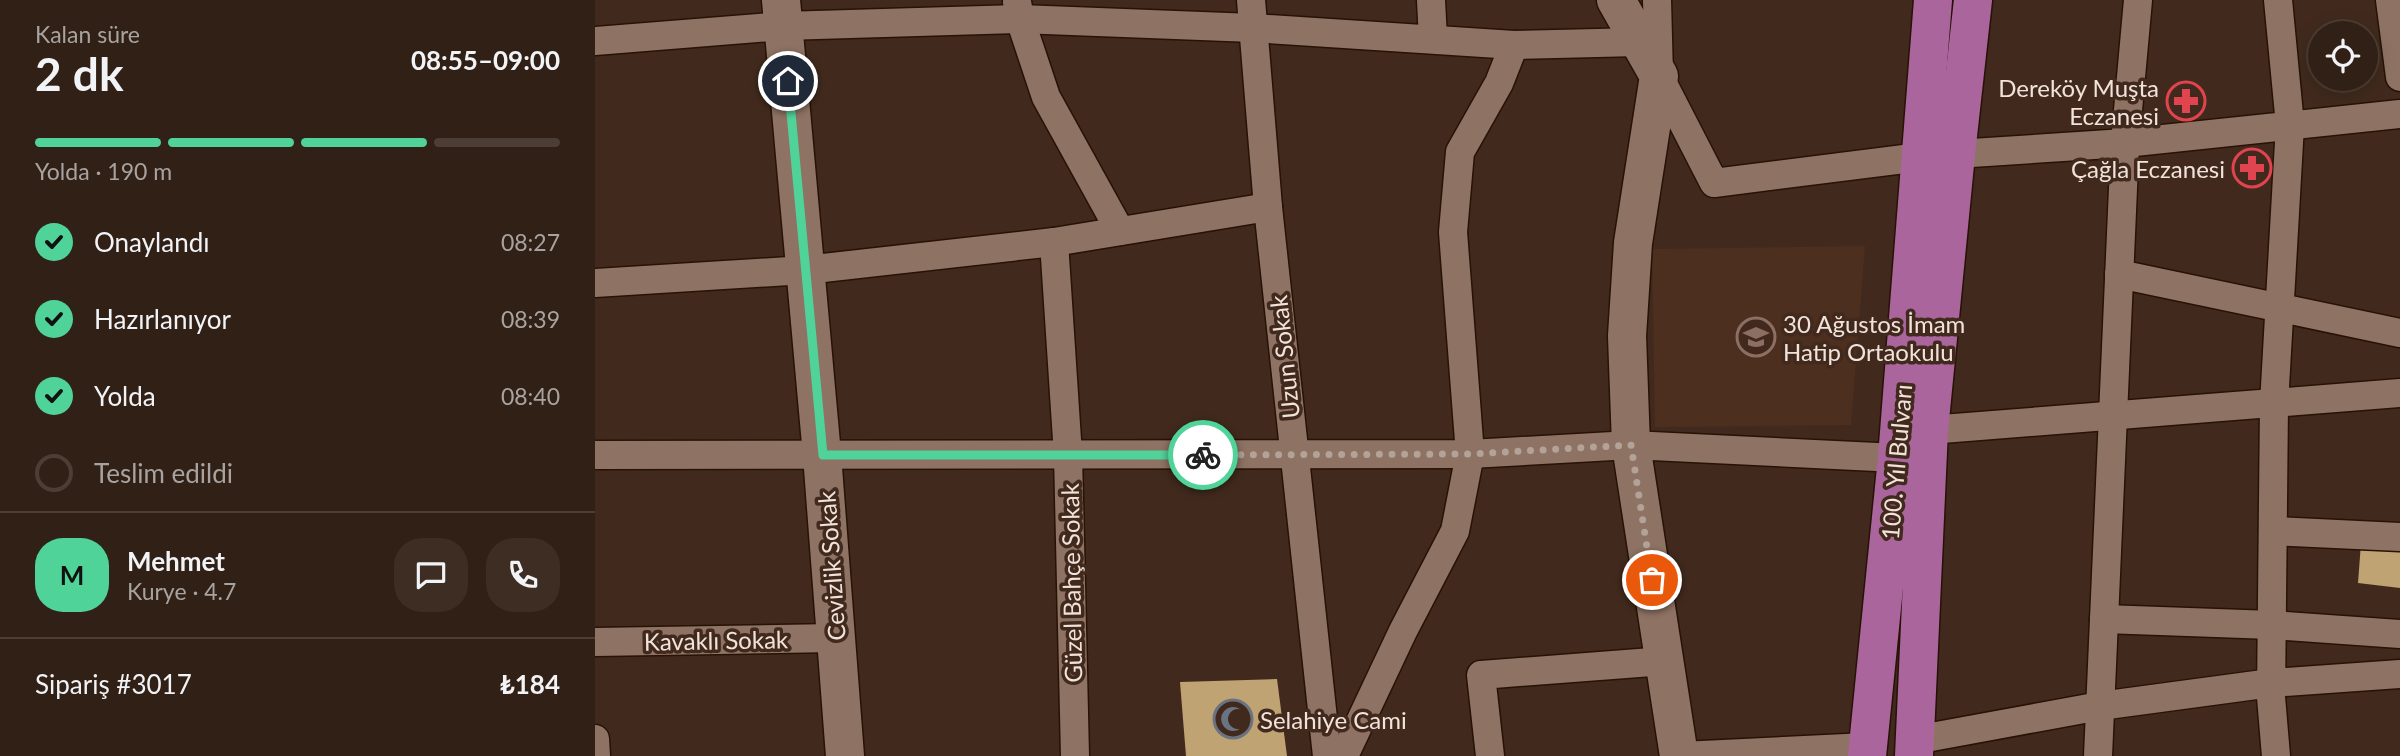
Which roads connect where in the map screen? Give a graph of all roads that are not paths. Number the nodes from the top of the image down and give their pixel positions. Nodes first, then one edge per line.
1 (1251, 0) edge
2 (1431, 0) edge
3 (1616, 0) edge
4 (1657, 0) edge
5 (1933, 0) edge
6 (1973, 0) edge
7 (2138, 0) edge
8 (2278, 0) edge
9 (2390, 0) edge
10 (1018, 9) edge
11 (782, 13) edge
12 (1253, 28) junction
13 (1433, 39) junction
14 (595, 41) edge
15 (1639, 43) junction
16 (1514, 45) junction
17 (1659, 76) junction
18 (2400, 77) edge
19 (2400, 114) edge
20 (2290, 125) junction
21 (2125, 143) junction
22 (1938, 156) junction
23 (1268, 207) junction
24 (1121, 231) junction
25 (1054, 242) junction
26 (805, 270) junction
27 (2119, 274) junction
28 (595, 283) edge
29 (2279, 306) junction
30 (2400, 333) edge
31 (2400, 393) edge
32 (2274, 404) junction
33 (2113, 415) junction
34 (1929, 430) junction
35 (1631, 445) junction
36 (1470, 454) junction
37 (595, 455) edge
38 (823, 455) junction
39 (1068, 455) junction
40 (1295, 455) junction
41 (1898, 458) junction
42 (2273, 531) junction
43 (2400, 537) edge
44 (2104, 619) junction
45 (2272, 625) junction
46 (2400, 634) edge
47 (836, 638) junction
48 (595, 642) edge
49 (1665, 661) junction
50 (2400, 674) edge
51 (2271, 683) junction
52 (2100, 706) junction
53 (595, 739) edge
54 (1915, 748) edge
55 (1867, 751) edge
56 (596, 756) edge
57 (845, 756) edge
58 (1075, 756) edge
59 (1327, 756) edge
60 (1343, 756) edge
61 (1490, 756) edge
62 (1680, 756) edge
63 (2098, 756) edge
64 (2276, 756) edge

1 - 12 street, Uzun Sokak
2 - 13 street
3 - 15 main road
4 - 17 street
5 - 22 main road, 100. Yıl Bulvarı
6 - 22 main road, 100. Yıl Bulvarı
7 - 21 street
8 - 20 street
9 - 18 street
10 - 11 street
10 - 12 street
10 - 24 street
11 - 14 street
11 - 26 main road, Cevizlik Sokak
12 - 13 street
12 - 23 street, Uzun Sokak
13 - 16 street
15 - 16 street
15 - 17 main road
16 - 36 street
17 - 22 street
17 - 35 main road
19 - 20 street
20 - 21 street
20 - 29 street
21 - 22 street
21 - 27 street
22 - 34 main road, 100. Yıl Bulvarı
22 - 41 main road, 100. Yıl Bulvarı
23 - 24 street
23 - 40 street, Uzun Sokak
24 - 25 street
25 - 26 street
25 - 39 street, Güzel Bahçe Sokak
26 - 28 street
26 - 38 main road, Cevizlik Sokak
27 - 29 street
27 - 33 street
29 - 30 street
29 - 32 street
31 - 32 street
32 - 33 street
32 - 42 street
33 - 34 street
33 - 44 street
34 - 54 main road, 100. Yıl Bulvarı
35 - 36 street
35 - 41 street
35 - 49 main road
36 - 40 street
36 - 60 street
37 - 38 street
38 - 39 street
38 - 47 main road, Cevizlik Sokak
39 - 40 street
39 - 58 street, Güzel Bahçe Sokak
40 - 59 street, Uzun Sokak
41 - 55 main road, 100. Yıl Bulvarı
42 - 43 street
42 - 45 street
44 - 45 street
44 - 52 street
45 - 46 street
45 - 51 street
47 - 48 street, Kavaklı Sokak
47 - 57 main road, Cevizlik Sokak
49 - 61 street
49 - 62 main road
50 - 51 street
51 - 52 street
51 - 64 street
52 - 54 street
52 - 63 street
53 - 56 street
55 - 62 street

